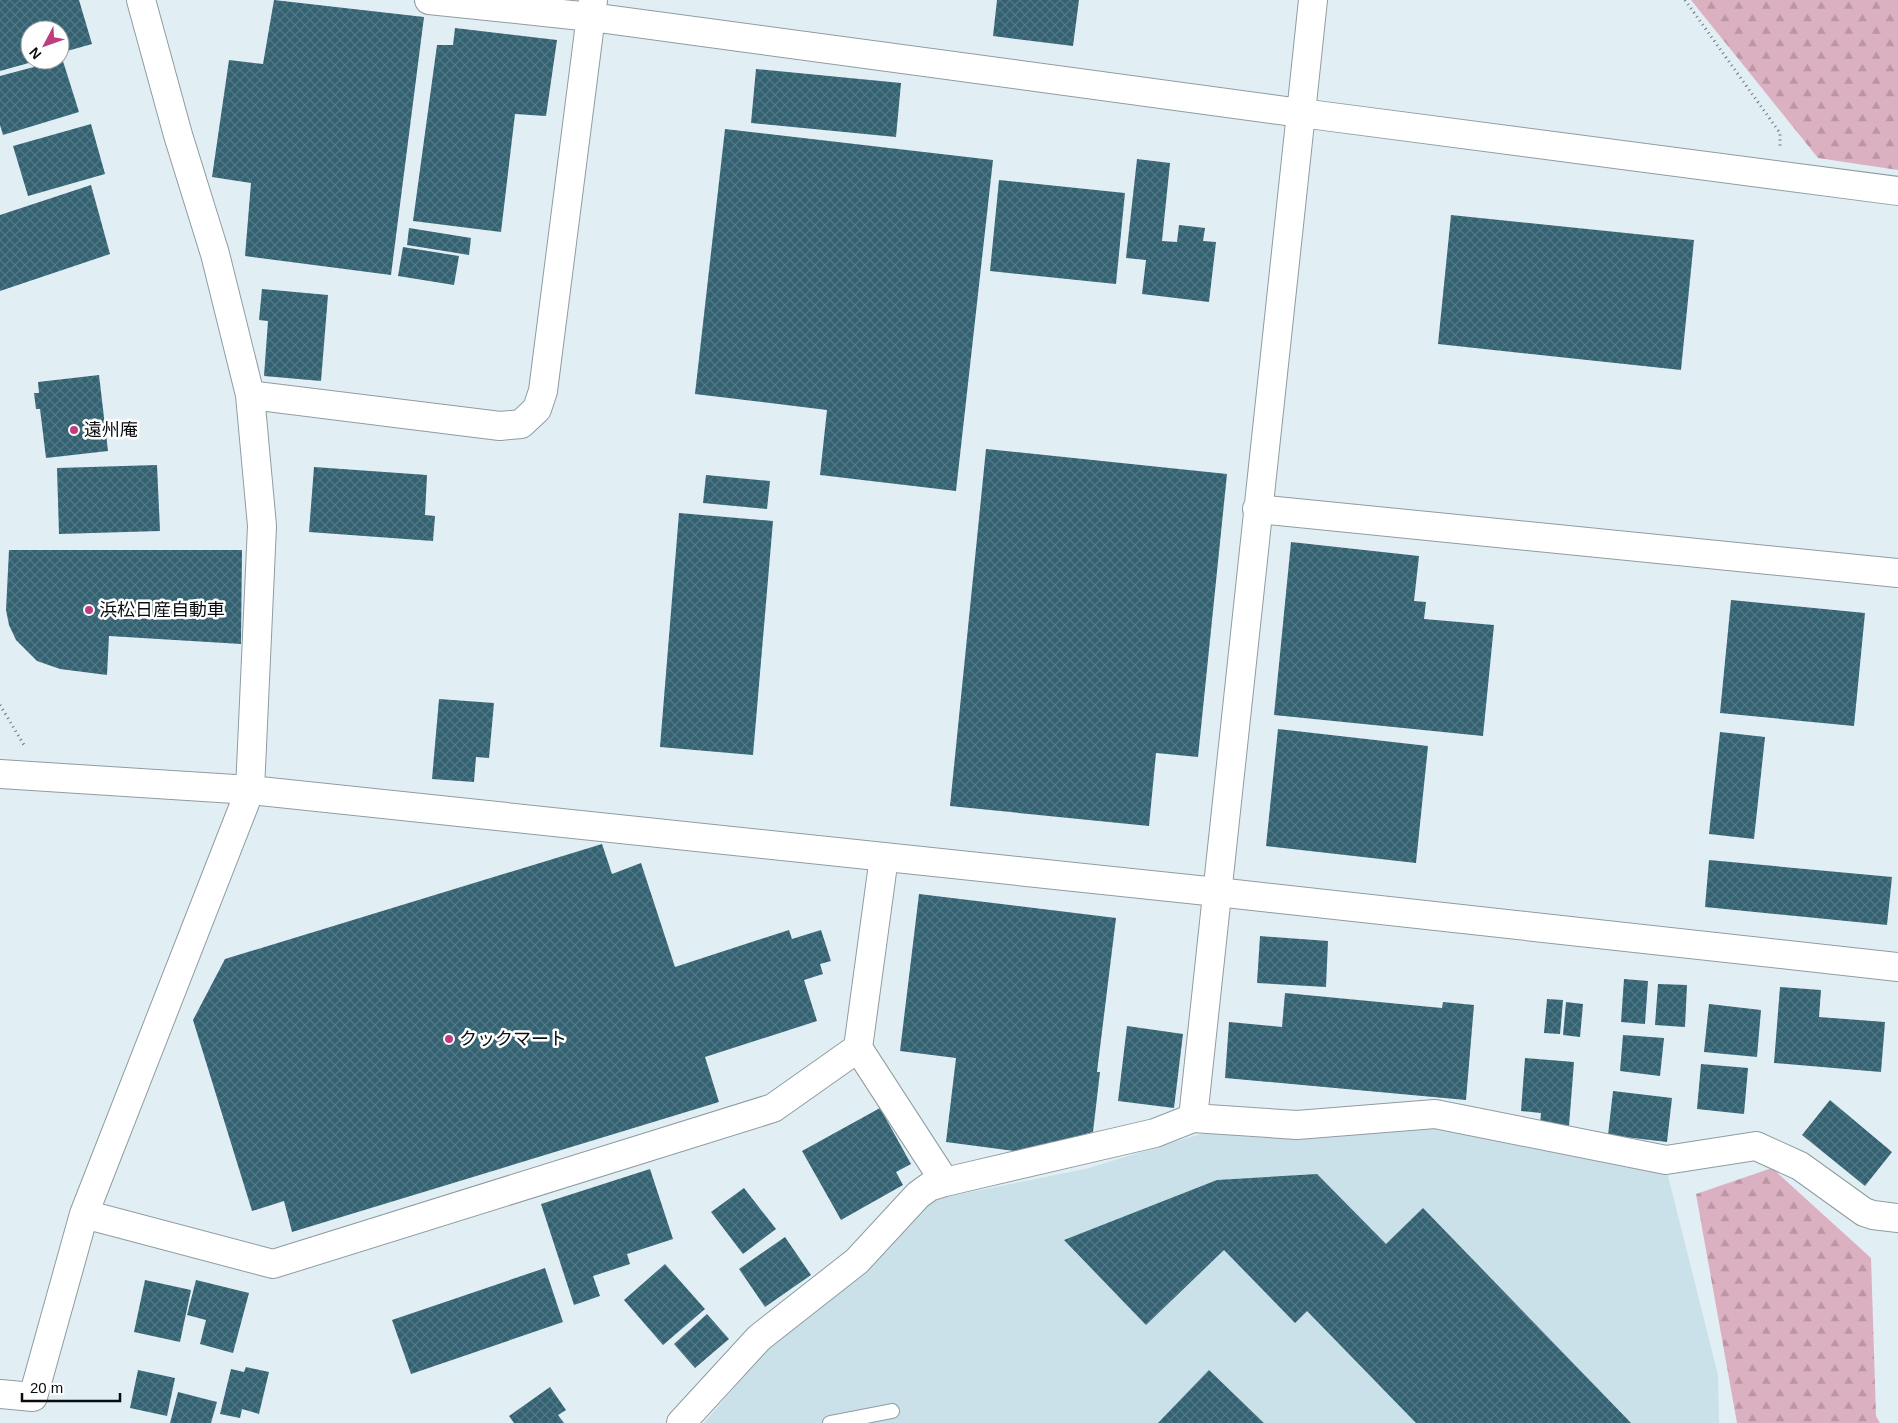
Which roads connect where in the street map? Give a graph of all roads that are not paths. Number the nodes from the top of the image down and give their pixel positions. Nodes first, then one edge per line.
1 (141, 0) edge
2 (430, 0) edge
3 (1313, 0) edge
4 (592, 9) edge
5 (1301, 114) junction
6 (1898, 191) edge
7 (250, 395) junction
8 (1257, 509) junction
9 (1898, 573) edge
10 (0, 774) edge
11 (250, 790) junction
12 (884, 857) junction
13 (1217, 892) junction
14 (1898, 967) edge
15 (858, 1048) junction
16 (1193, 1118) junction
17 (945, 1182) junction
18 (84, 1214) junction
19 (1898, 1218) edge
20 (0, 1394) edge
21 (892, 1411) dead end
22 (681, 1423) edge
23 (830, 1423) edge

1 - 7 street
2 - 4 street
3 - 5 street
4 - 5 street
4 - 7 street
5 - 6 street
5 - 8 street
7 - 11 street
8 - 9 street
8 - 13 street
10 - 11 street
11 - 12 street
11 - 18 street
12 - 13 street
12 - 15 street
13 - 14 street
13 - 16 street
15 - 17 street
15 - 18 street
16 - 17 street
16 - 19 street
17 - 22 street
18 - 20 street
21 - 23 lane

